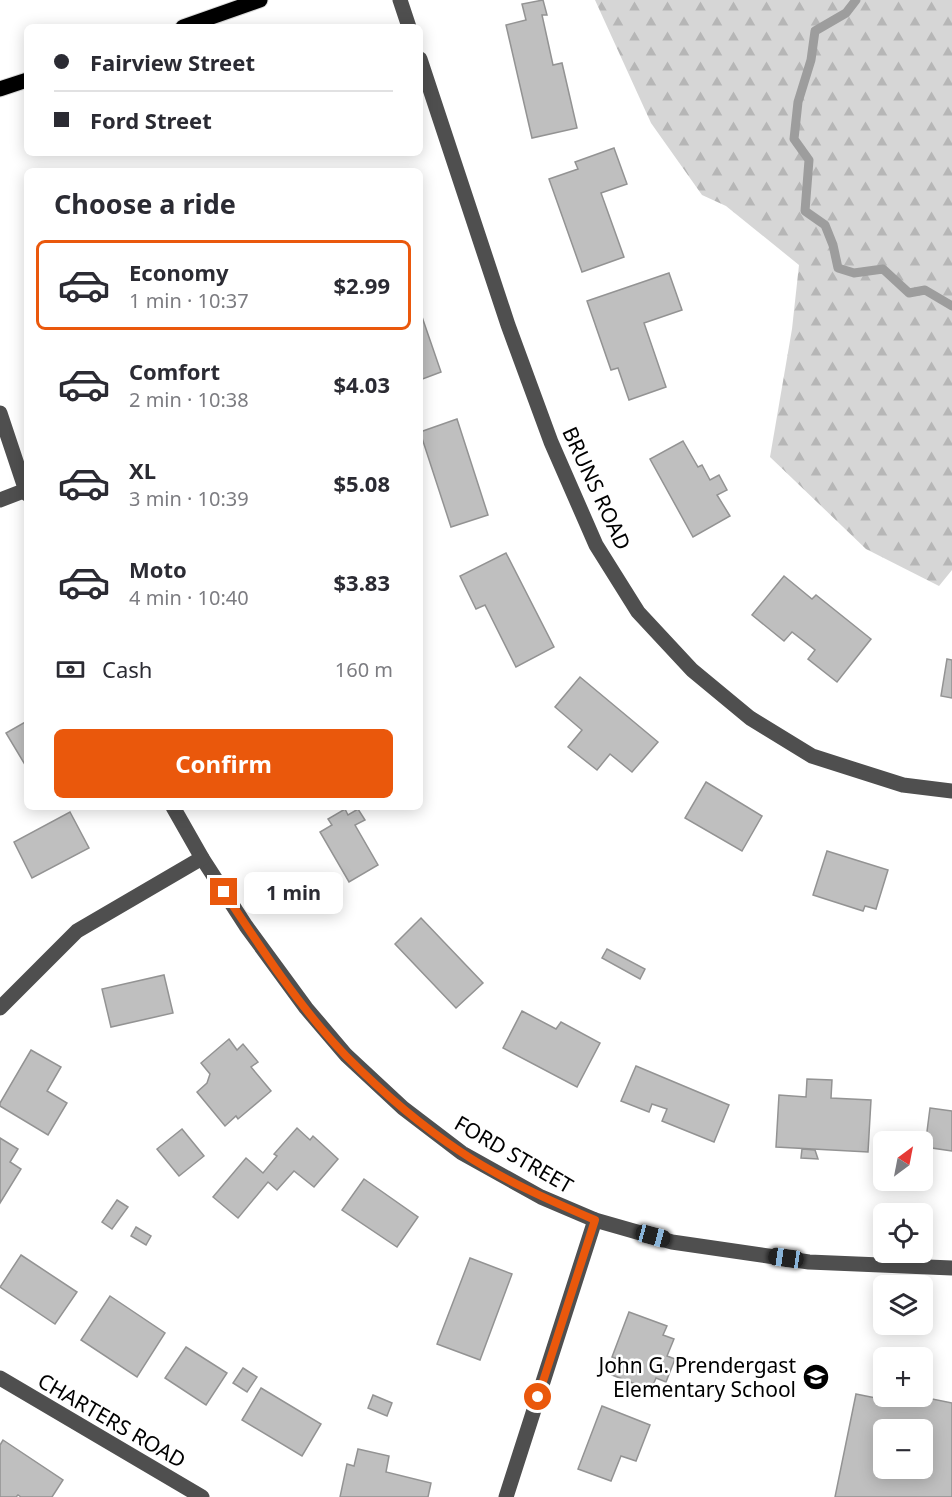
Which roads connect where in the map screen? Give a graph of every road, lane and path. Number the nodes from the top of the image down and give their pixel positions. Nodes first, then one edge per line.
1 (260, 0) edge
2 (400, 0) edge
3 (192, 24) edge
4 (409, 24) edge
5 (423, 68) edge
6 (24, 81) edge
7 (0, 90) edge
8 (0, 413) edge
9 (24, 486) edge
10 (24, 493) edge
11 (0, 500) edge
12 (952, 791) edge
13 (175, 810) edge
14 (202, 858) junction
15 (0, 1008) edge
16 (595, 1220) junction
17 (952, 1268) edge
18 (0, 1378) edge
19 (202, 1497) edge
20 (506, 1497) edge

1 - 3 main road
2 - 4 street
5 - 12 street, BRUNS ROAD
6 - 7 main road
8 - 9 street
10 - 11 street
13 - 14 street, FORD STREET
14 - 15 street
14 - 16 street, FORD STREET
16 - 17 street, FORD STREET
16 - 20 street
18 - 19 street, CHARTERS ROAD

